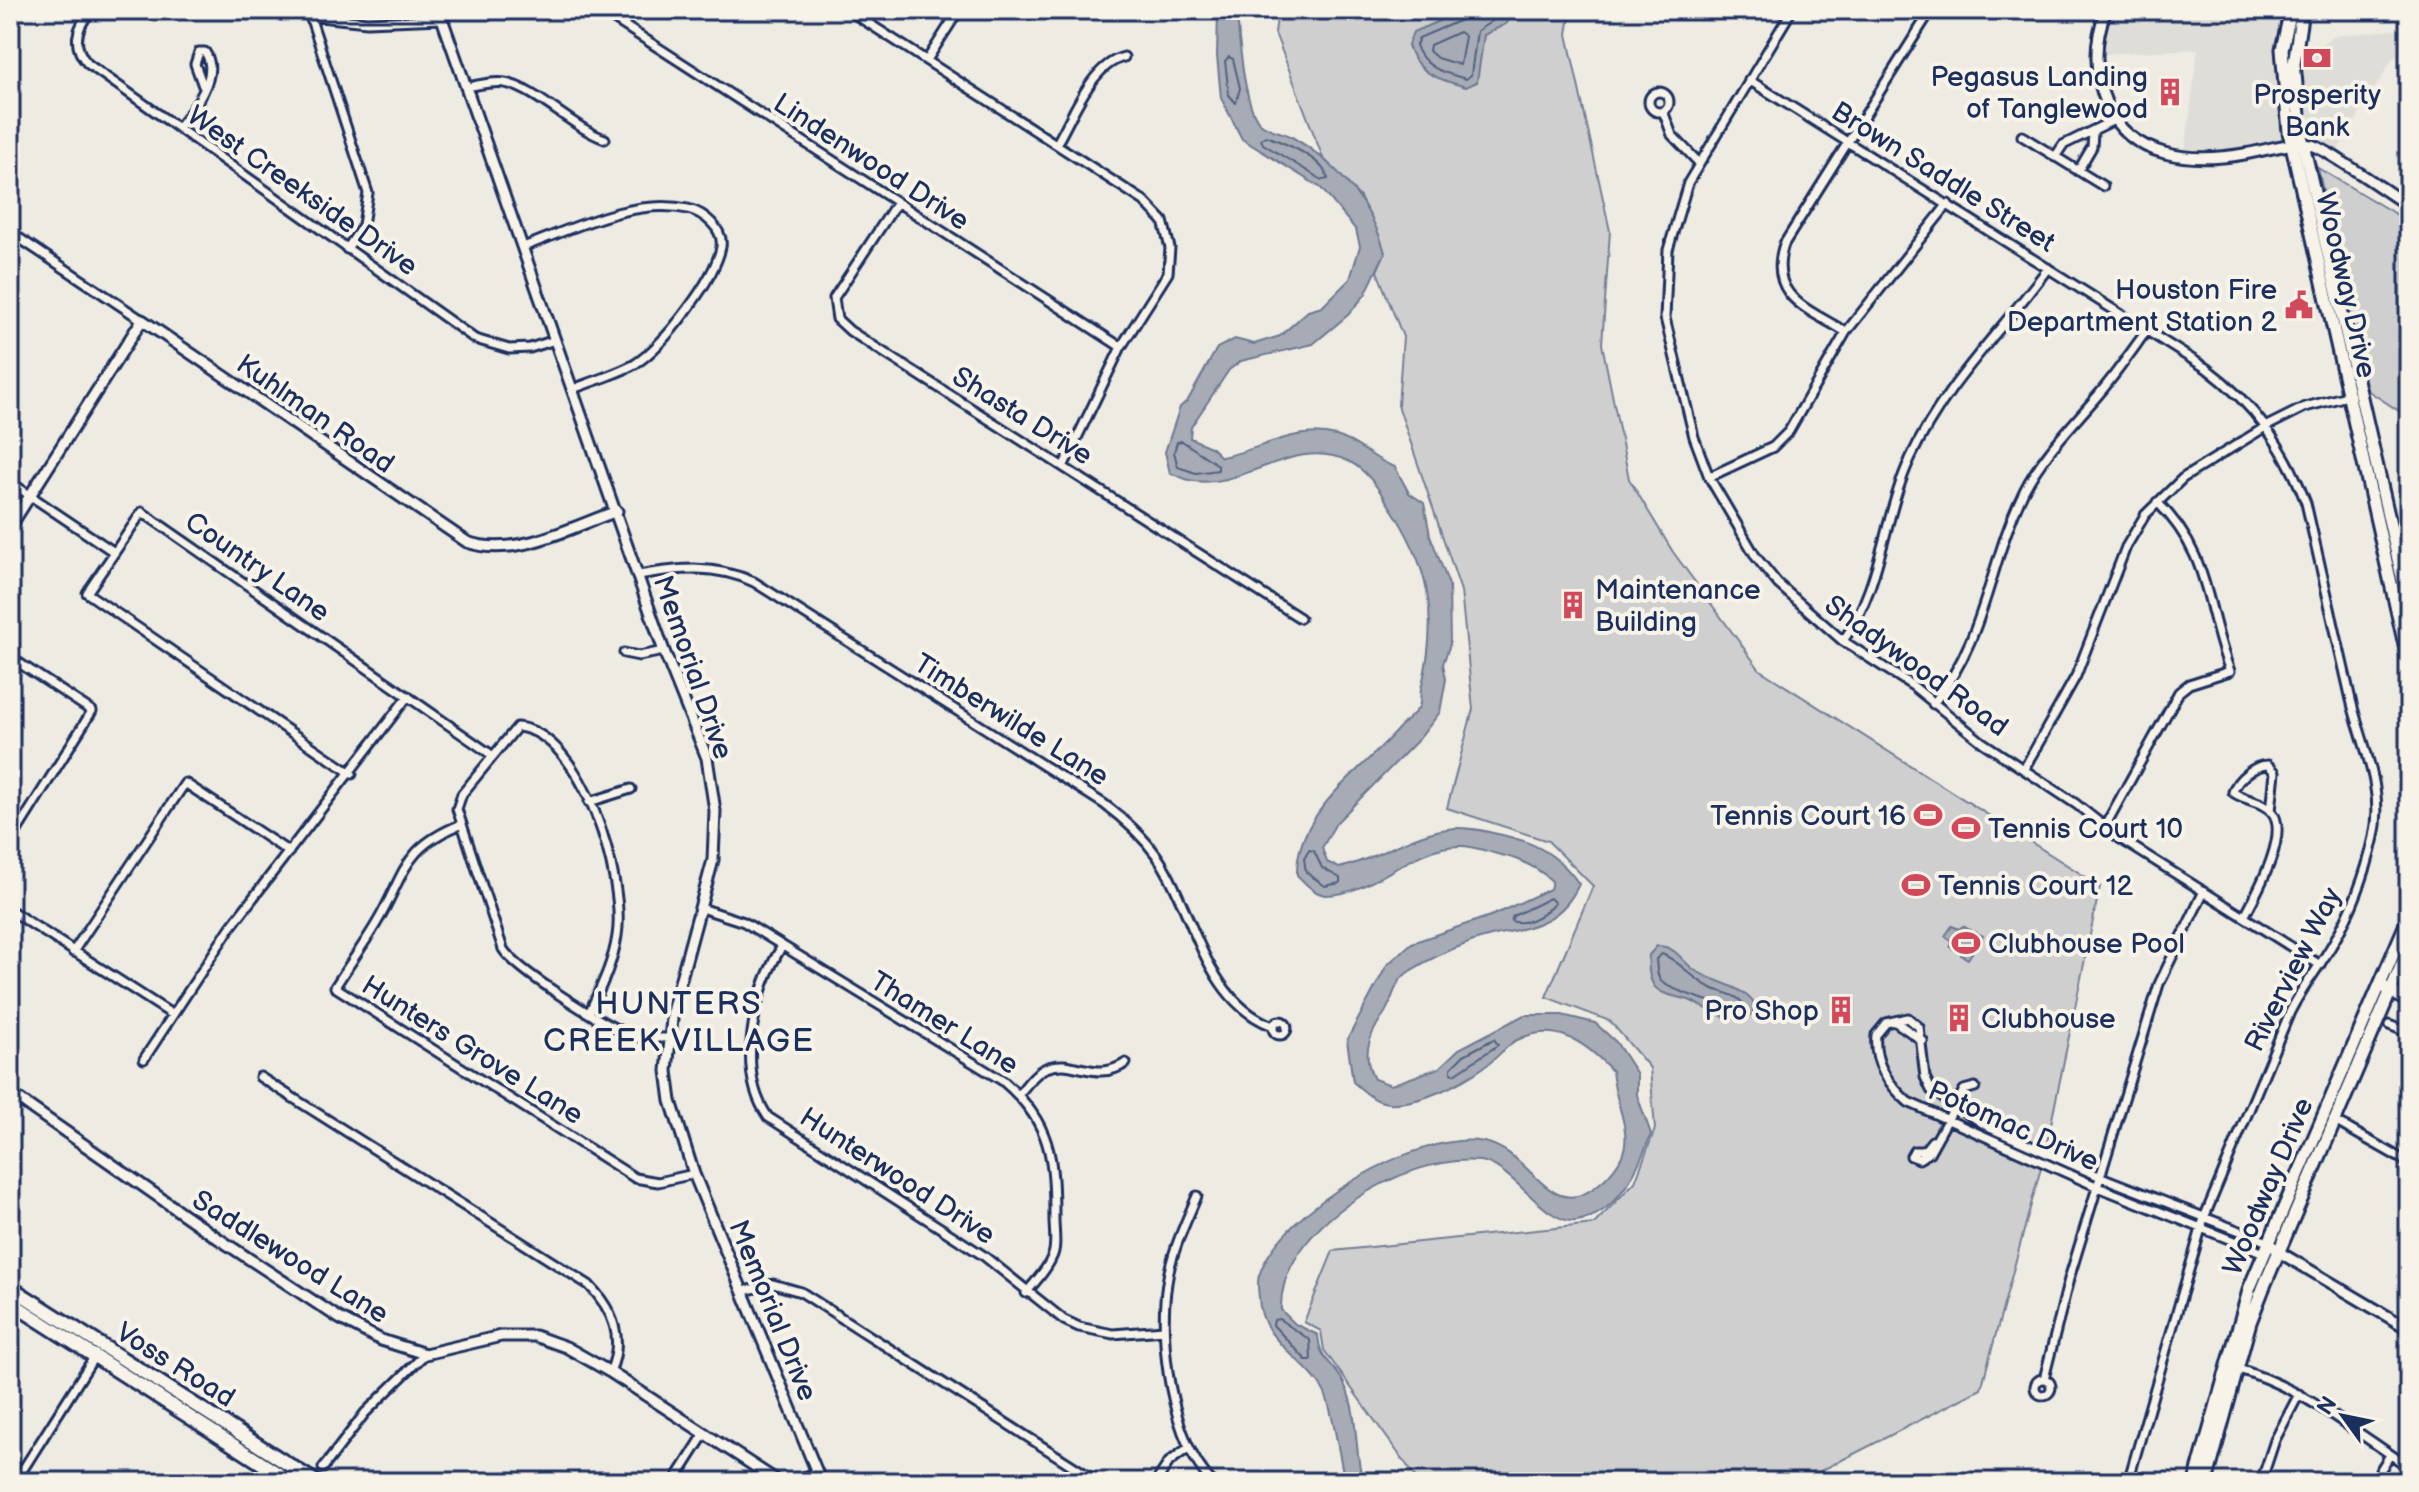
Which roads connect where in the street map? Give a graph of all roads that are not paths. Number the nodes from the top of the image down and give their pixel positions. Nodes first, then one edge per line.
1 (92, 10) edge
2 (600, 10) edge
3 (848, 10) edge
4 (959, 10) edge
5 (1792, 10) edge
6 (1931, 10) edge
7 (2034, 10) edge
8 (2106, 10) edge
9 (2291, 10) edge
10 (2302, 10) edge
11 (2018, 12) edge
12 (309, 13) edge
13 (440, 15) edge
14 (2296, 44) junction
15 (2282, 49) junction
16 (1124, 57) dead end
17 (927, 60) junction
18 (1749, 80) junction
19 (203, 86) dead end
20 (467, 87) junction
21 (1663, 111) dead end
22 (2114, 120) junction
23 (178, 128) junction
24 (2093, 133) junction
25 (2022, 136) dead end
26 (605, 139) dead end
27 (1848, 142) junction
28 (1057, 143) junction
29 (2297, 145) junction
30 (2055, 157) junction
31 (1699, 163) junction
32 (2078, 171) junction
33 (2103, 186) dead end
34 (896, 204) junction
35 (1948, 204) junction
36 (2409, 206) edge
37 (10, 232) edge
38 (523, 247) junction
39 (347, 249) junction
40 (2048, 268) junction
41 (2337, 289) junction
42 (2324, 293) junction
43 (2343, 319) junction
44 (142, 320) junction
45 (2330, 322) junction
46 (2147, 330) junction
47 (1846, 332) junction
48 (555, 340) junction
49 (1121, 347) junction
50 (573, 389) junction
51 (2347, 395) junction
52 (2361, 395) junction
53 (2267, 426) junction
54 (1063, 467) junction
55 (1709, 477) junction
56 (10, 482) edge
57 (30, 495) junction
58 (2378, 500) junction
59 (2157, 502) junction
60 (617, 511) junction
61 (10, 527) edge
62 (114, 552) junction
63 (639, 575) junction
64 (2403, 594) edge
65 (2409, 607) edge
66 (1300, 618) dead end
67 (1843, 641) junction
68 (664, 651) junction
69 (624, 653) dead end
70 (10, 657) edge
71 (2409, 663) edge
72 (408, 696) junction
73 (1933, 704) junction
74 (492, 755) junction
75 (2024, 769) junction
76 (352, 774) junction
77 (631, 789) dead end
78 (589, 802) junction
79 (2271, 811) junction
80 (462, 824) junction
81 (2105, 826) junction
82 (10, 842) edge
83 (289, 852) junction
84 (2204, 891) junction
85 (701, 908) junction
86 (10, 910) edge
87 (2245, 915) junction
88 (2409, 917) edge
89 (782, 946) junction
90 (2409, 948) edge
91 (73, 952) junction
92 (2320, 965) junction
93 (2388, 982) junction
94 (2409, 987) edge
95 (2390, 994) junction
96 (2409, 1002) edge
97 (590, 1011) junction
98 (173, 1015) junction
99 (2389, 1025) dead end
100 (1273, 1026) dead end
101 (2409, 1033) edge
102 (668, 1038) junction
103 (144, 1059) dead end
104 (1126, 1063) dead end
105 (260, 1077) dead end
106 (1975, 1087) dead end
107 (10, 1093) edge
108 (1019, 1094) junction
109 (1955, 1106) junction
110 (2329, 1118) junction
111 (1945, 1121) junction
112 (2409, 1163) edge
113 (694, 1174) junction
114 (2101, 1177) junction
115 (2098, 1187) junction
116 (1197, 1196) dead end
117 (2204, 1218) junction
118 (2201, 1228) junction
119 (2266, 1247) junction
120 (2279, 1252) junction
121 (10, 1287) edge
122 (744, 1291) junction
123 (1026, 1293) junction
124 (18, 1302) edge
125 (2407, 1324) edge
126 (1164, 1330) junction
127 (98, 1351) junction
128 (425, 1354) junction
129 (2225, 1365) junction
130 (2238, 1369) junction
131 (610, 1372) junction
132 (2044, 1379) dead end
133 (2299, 1394) junction
134 (705, 1433) junction
135 (243, 1443) junction
136 (1188, 1448) junction
137 (2390, 1455) junction
138 (2409, 1467) edge
139 (323, 1468) dead end
140 (22, 1471) dead end
141 (819, 1478) edge
142 (291, 1482) edge
143 (316, 1482) edge
144 (674, 1482) edge
145 (779, 1482) edge
146 (789, 1482) edge
147 (1098, 1482) edge
148 (1156, 1482) edge
149 (1212, 1482) edge
150 (2128, 1482) edge
151 (2195, 1482) edge
152 (2206, 1482) edge
153 (2261, 1482) edge
154 (2373, 1482) edge

1 - 23 street, West Creekside Drive
2 - 34 street, Lindenwood Drive
3 - 17 street
4 - 17 street
5 - 18 street, Shadywood Road
6 - 27 street
7 - 11 street
8 - 22 street
9 - 15 main road, Woodway Drive
10 - 14 main road, Woodway Drive
12 - 13 street
12 - 39 street
13 - 20 street, Memorial Drive
14 - 15 main road
14 - 29 main road, Woodway Drive
15 - 29 main road, Woodway Drive
16 - 28 street
17 - 28 street
18 - 27 street, Brown Saddle Street
18 - 31 street, Shadywood Road
19 - 23 street
20 - 26 street
20 - 38 street, Memorial Drive
21 - 31 street
22 - 24 street
22 - 29 street
23 - 39 street, West Creekside Drive
24 - 30 street
24 - 32 street
25 - 30 street
27 - 35 street, Brown Saddle Street
27 - 47 street
28 - 49 street
29 - 36 street
29 - 41 main road, Woodway Drive
29 - 42 main road, Woodway Drive
30 - 32 street
31 - 55 street, Shadywood Road
32 - 33 street
34 - 49 street, Lindenwood Drive
34 - 54 street, Shasta Drive
35 - 40 street, Brown Saddle Street
35 - 47 street
37 - 44 street, Kuhlman Road
38 - 48 street, Memorial Drive
38 - 50 street
39 - 48 street, West Creekside Drive
40 - 46 street, Brown Saddle Street
40 - 67 street
41 - 42 main road
41 - 43 main road, Woodway Drive
42 - 45 main road, Woodway Drive
43 - 45 main road
43 - 52 main road, Woodway Drive
44 - 57 street
44 - 60 street, Kuhlman Road
45 - 51 main road, Woodway Drive
46 - 53 street, Brown Saddle Street
46 - 73 street
47 - 55 street
48 - 50 street, Memorial Drive
49 - 54 street
50 - 60 street, Memorial Drive
51 - 52 street
51 - 53 street
51 - 58 main road, Woodway Drive
52 - 58 main road, Woodway Drive
53 - 59 street
53 - 92 street, Riverview Way
54 - 66 street, Shasta Drive
55 - 67 street, Shadywood Road
56 - 57 street
57 - 61 street
57 - 62 street
58 - 64 main road, Woodway Drive
59 - 75 street
59 - 81 street
60 - 63 street, Memorial Drive
62 - 72 street, Country Lane
62 - 76 street
63 - 68 street, Memorial Drive
63 - 100 street, Timberwilde Lane
64 - 65 main road, Woodway Drive
64 - 71 main road, Woodway Drive
67 - 73 street, Shadywood Road
68 - 69 street
68 - 85 street, Memorial Drive
70 - 82 street
72 - 74 street, Country Lane
72 - 76 street
73 - 75 street, Shadywood Road
74 - 78 street
74 - 80 street
75 - 81 street, Shadywood Road
76 - 83 street
77 - 78 street
78 - 97 street
79 - 79 street
79 - 87 street
80 - 97 street
80 - 113 street, Hunters Grove Lane
81 - 84 street, Shadywood Road
83 - 91 street
83 - 98 street
84 - 87 street, Shadywood Road
84 - 114 street
85 - 89 street, Thamer Lane
85 - 102 street, Memorial Drive
86 - 91 street
87 - 92 street, Shadywood Road
88 - 93 main road, Woodway Drive
89 - 108 street, Thamer Lane
89 - 123 street, Hunterwood Drive
90 - 93 main road, Woodway Drive
91 - 98 street
92 - 117 street, Riverview Way
93 - 94 main road
93 - 95 main road
93 - 110 main road, Woodway Drive
95 - 96 main road
95 - 110 main road, Woodway Drive
97 - 102 street
98 - 103 street
99 - 101 street
102 - 113 street, Memorial Drive
104 - 108 street
105 - 131 street
106 - 109 street
107 - 128 street, Saddlewood Lane
108 - 123 street, Thamer Lane
109 - 111 street
109 - 111 street, Potomac Drive
109 - 114 street, Potomac Drive
110 - 112 street
110 - 119 main road, Woodway Drive
110 - 120 main road, Woodway Drive
111 - 111 street
111 - 115 street, Potomac Drive
113 - 122 street, Memorial Drive
114 - 115 street
114 - 117 street, Potomac Drive
115 - 118 street, Potomac Drive
115 - 132 street
116 - 126 street
117 - 118 street, Riverview Way
117 - 119 street, Potomac Drive
118 - 119 street, Potomac Drive
118 - 150 street, Riverview Way
119 - 120 street, Potomac Drive
119 - 129 main road, Woodway Drive
120 - 125 street, Potomac Drive
120 - 130 main road, Woodway Drive
121 - 124 main road, Voss Road
122 - 141 street, Memorial Drive
122 - 147 street
123 - 126 street, Hunterwood Drive
124 - 127 main road, Voss Road
126 - 136 street
127 - 135 main road, Voss Road
127 - 140 street
128 - 131 street
128 - 139 street
129 - 130 street
129 - 151 main road, Woodway Drive
130 - 133 street
130 - 152 main road, Woodway Drive
131 - 134 street
133 - 137 street
133 - 153 street
134 - 144 street
134 - 145 street
135 - 142 main road, Voss Road
135 - 143 main road, Voss Road
136 - 148 street
136 - 149 street
137 - 138 street
137 - 154 street
141 - 146 street

